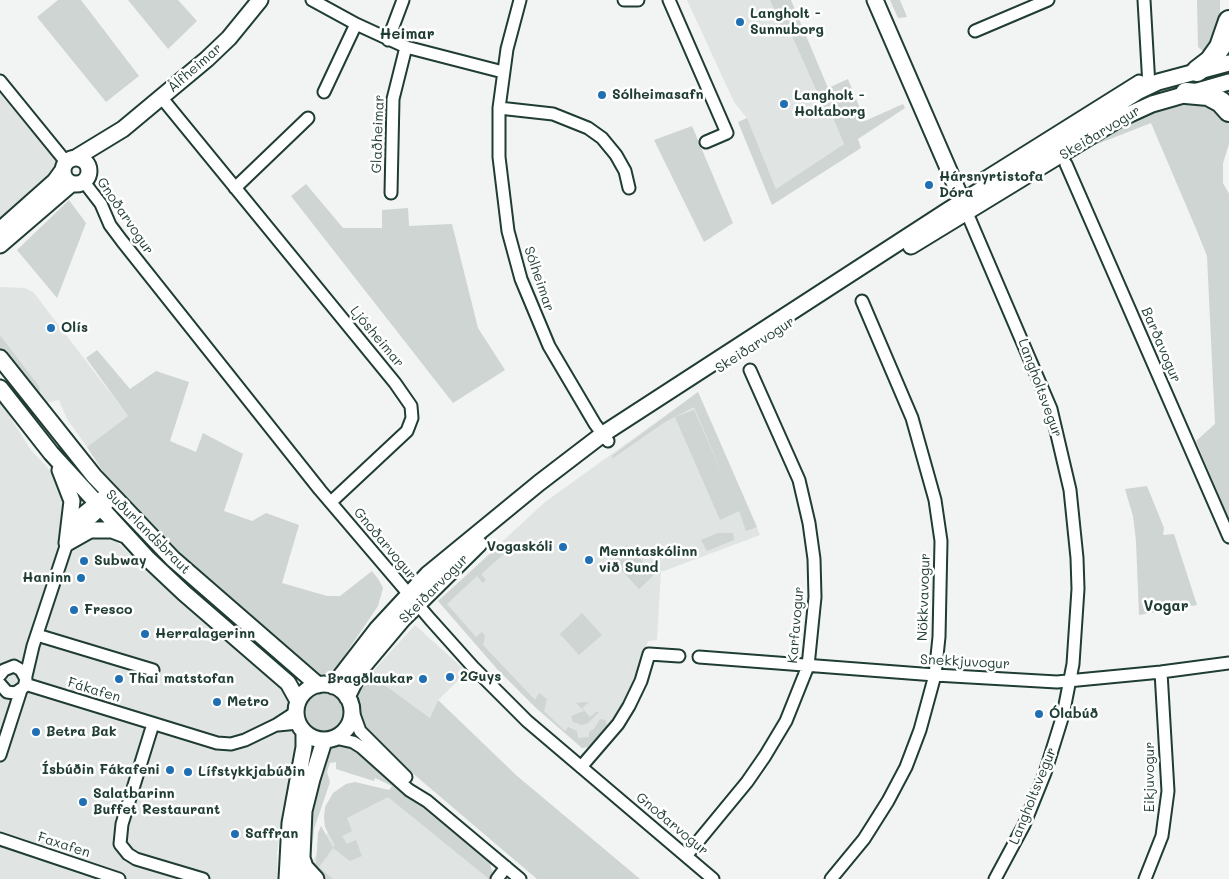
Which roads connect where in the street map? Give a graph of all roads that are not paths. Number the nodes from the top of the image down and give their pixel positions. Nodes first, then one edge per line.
1 (260, 0) edge
2 (312, 0) edge
3 (403, 0) edge
4 (520, 0) edge
5 (624, 0) edge
6 (638, 0) edge
7 (668, 0) edge
8 (874, 0) edge
9 (1048, 0) edge
10 (1144, 0) edge
11 (1229, 22) edge
12 (356, 24) junction
13 (975, 31) dead end
14 (388, 40) junction
15 (406, 47) junction
16 (1229, 63) edge
17 (1197, 71) junction
18 (503, 72) junction
19 (0, 81) edge
20 (1229, 82) edge
21 (1148, 86) junction
22 (324, 92) dead end
23 (1186, 93) junction
24 (161, 97) junction
25 (499, 108) junction
26 (1229, 111) edge
27 (308, 118) dead end
28 (123, 129) junction
29 (706, 142) dead end
30 (69, 163) junction
31 (1066, 164) dead end
32 (89, 167) junction
33 (1005, 171) junction
34 (981, 180) dead end
35 (78, 183) junction
36 (235, 188) junction
37 (629, 188) dead end
38 (391, 193) dead end
39 (965, 208) junction
40 (0, 230) edge
41 (0, 245) edge
42 (862, 301) dead end
43 (0, 358) edge
44 (750, 370) dead end
45 (0, 375) edge
46 (0, 388) edge
47 (32, 400) junction
48 (606, 437) junction
49 (51, 453) junction
50 (111, 495) junction
51 (331, 502) junction
52 (98, 506) junction
53 (125, 535) junction
54 (1229, 537) edge
55 (67, 543) junction
56 (412, 599) junction
57 (37, 635) junction
58 (33, 646) junction
59 (679, 656) dead end
60 (699, 657) dead end
61 (1229, 663) edge
62 (14, 666) junction
63 (808, 666) junction
64 (153, 670) dead end
65 (1161, 672) junction
66 (935, 675) junction
67 (2, 679) edge
68 (1070, 681) junction
69 (24, 683) junction
70 (325, 685) junction
71 (350, 703) junction
72 (299, 717) junction
73 (153, 724) junction
74 (8, 728) junction
75 (330, 739) junction
76 (0, 755) edge
77 (581, 767) junction
78 (427, 801) junction
79 (0, 839) edge
80 (294, 856) junction
81 (686, 856) junction
82 (506, 867) junction
83 (195, 878) edge
84 (119, 879) edge
85 (276, 879) edge
86 (287, 879) edge
87 (301, 879) edge
88 (316, 879) edge
89 (497, 879) edge
90 (520, 879) edge
91 (713, 879) edge
92 (831, 879) edge
93 (995, 879) edge
94 (1145, 879) edge

1 - 24 street, Álfheimar
2 - 12 street
3 - 14 street
4 - 18 street, Sólheimar
5 - 6 street
7 - 29 street
8 - 39 street, Langholtsvegur
9 - 13 street
10 - 21 street
11 - 17 highway
12 - 14 street
12 - 22 street
14 - 15 street
15 - 18 street
15 - 38 street, Glaðheimar
16 - 17 street, Skeiðarvogur
17 - 21 street, Skeiðarvogur
18 - 25 street, Sólheimar
19 - 30 street
20 - 23 street, Skeiðarvogur
21 - 33 street, Skeiðarvogur
23 - 26 highway
23 - 39 street, Skeiðarvogur
24 - 28 street, Álfheimar
24 - 36 street, Ljósheimar
25 - 37 street
25 - 48 street, Sólheimar
27 - 36 street
28 - 30 street, Álfheimar
28 - 32 street, Álfheimar
30 - 32 street
30 - 35 street
30 - 40 street, Álfheimar
31 - 54 street, Barðavogur
32 - 35 street
33 - 34 street, Skeiðarvogur
33 - 39 street, Skeiðarvogur
35 - 41 street
35 - 51 street, Gnoðarvogur
36 - 51 street, Ljósheimar
39 - 48 street, Skeiðarvogur
39 - 68 street, Langholtsvegur
42 - 66 street, Nökkvavogur
43 - 47 street, Suðurlandsbraut
44 - 63 street, Karfavogur
45 - 47 street
46 - 49 street, Suðurlandsbraut
47 - 50 street, Suðurlandsbraut
48 - 56 street, Skeiðarvogur
49 - 52 street, Suðurlandsbraut
49 - 55 street
50 - 52 street
50 - 70 street, Suðurlandsbraut
51 - 56 street, Gnoðarvogur
52 - 53 street, Suðurlandsbraut
52 - 55 street
53 - 55 street
53 - 72 street, Suðurlandsbraut
55 - 57 street
56 - 70 street, Skeiðarvogur
56 - 71 street, Skeiðarvogur
56 - 77 street, Gnoðarvogur
57 - 58 street
57 - 64 street
58 - 62 street
58 - 69 street
59 - 77 street
60 - 63 street, Snekkjuvogur
61 - 65 street, Snekkjuvogur
62 - 67 street
62 - 69 street
63 - 66 street, Snekkjuvogur
63 - 81 street, Karfavogur
65 - 68 street, Snekkjuvogur
65 - 94 street, Eikjuvogur
66 - 68 street, Snekkjuvogur
66 - 92 street, Nökkvavogur
67 - 69 street
67 - 74 street
68 - 93 street, Langholtsvegur
69 - 73 street, Fákafen
69 - 74 street
70 - 71 street, Suðurlandsbraut
70 - 72 street
71 - 75 street
71 - 78 street
72 - 73 street, Fákafen
72 - 75 street
72 - 80 street
73 - 83 street
74 - 76 street
75 - 78 street
75 - 80 street
77 - 81 street, Gnoðarvogur
78 - 82 street
79 - 84 street, Faxafen
80 - 85 street
80 - 86 street
80 - 87 street
80 - 88 street
81 - 91 street, Gnoðarvogur
82 - 89 street
82 - 90 street

